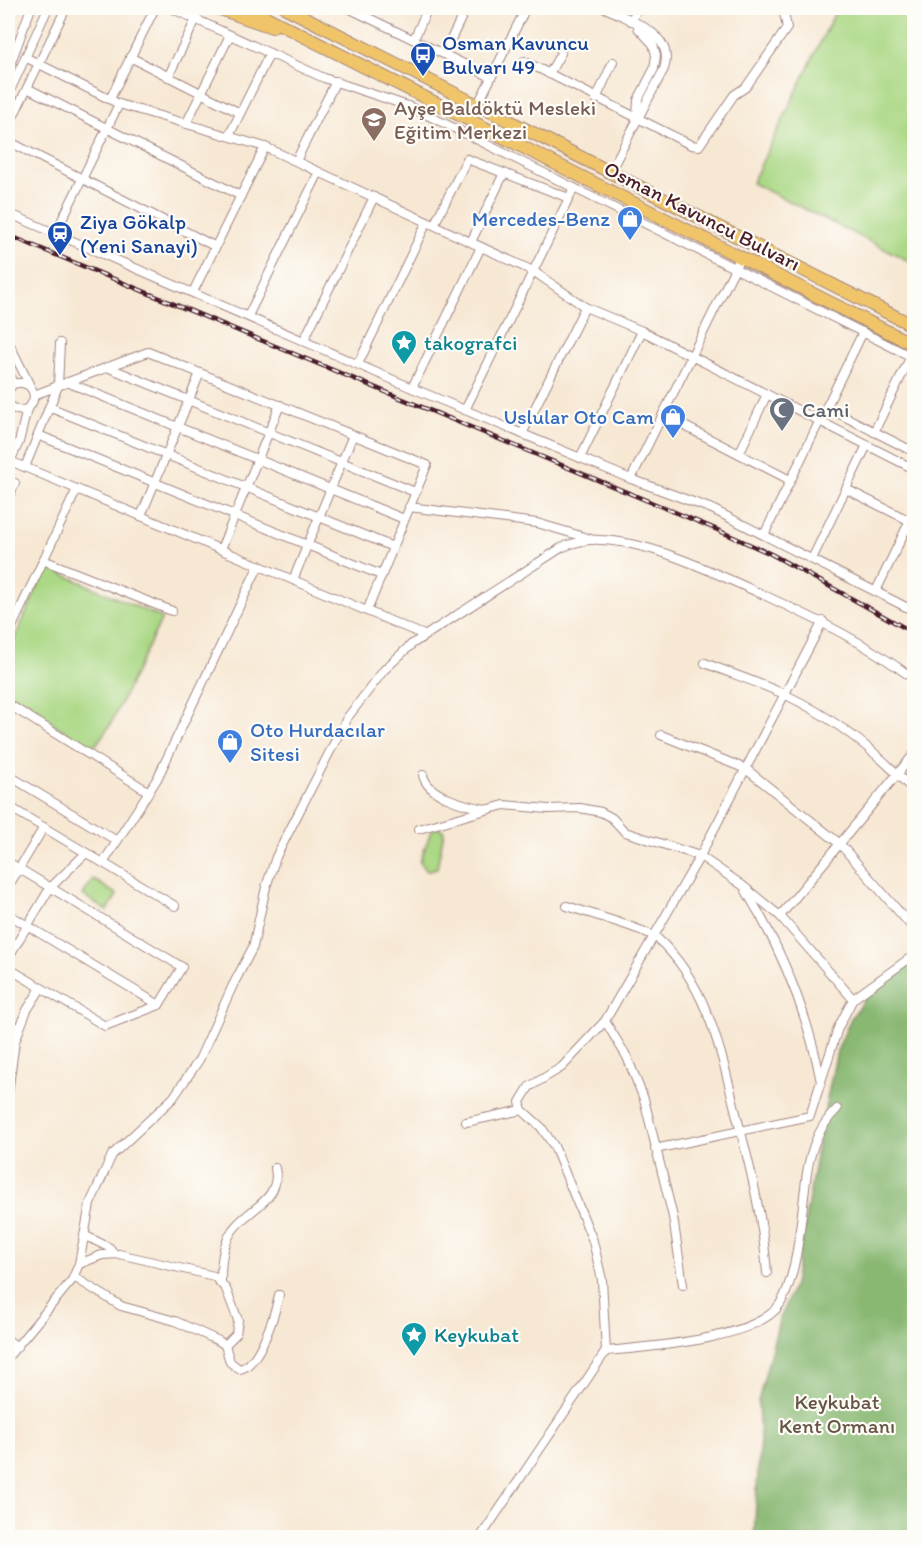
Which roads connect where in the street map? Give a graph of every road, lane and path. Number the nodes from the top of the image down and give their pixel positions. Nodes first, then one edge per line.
1 (32, 8) edge
2 (48, 8) edge
3 (66, 8) edge
4 (155, 8) edge
5 (171, 8) edge
6 (217, 8) edge
7 (248, 8) edge
8 (286, 8) edge
9 (296, 8) edge
10 (348, 8) edge
11 (428, 8) edge
12 (466, 8) edge
13 (526, 8) edge
14 (605, 8) edge
15 (638, 8) edge
16 (783, 8) edge
17 (196, 19) junction
18 (631, 21) junction
19 (314, 22) junction
20 (230, 35) junction
21 (306, 38) junction
22 (414, 39) junction
23 (8, 43) edge
24 (16, 48) junction
25 (561, 52) dead end
26 (270, 53) junction
27 (444, 54) junction
28 (25, 57) junction
29 (130, 57) junction
30 (524, 61) dead end
31 (613, 62) dead end
32 (39, 64) junction
33 (8, 70) edge
34 (549, 74) junction
35 (168, 76) junction
36 (491, 77) junction
37 (336, 81) junction
38 (27, 88) junction
39 (201, 93) junction
40 (8, 95) edge
41 (110, 99) junction
42 (596, 99) junction
43 (119, 104) junction
44 (477, 106) junction
45 (240, 113) junction
46 (637, 118) junction
47 (186, 124) junction
48 (8, 127) edge
49 (107, 129) junction
50 (229, 136) junction
51 (8, 141) edge
52 (265, 147) junction
53 (296, 161) junction
54 (319, 172) junction
55 (610, 172) junction
56 (504, 173) junction
57 (82, 179) junction
58 (574, 188) junction
59 (241, 196) junction
60 (374, 197) junction
61 (569, 198) junction
62 (8, 213) edge
63 (431, 224) junction
64 (56, 232) junction
65 (471, 242) junction
66 (216, 247) junction
67 (481, 247) junction
68 (738, 262) junction
69 (533, 271) junction
70 (194, 292) junction
71 (585, 307) junction
72 (248, 316) junction
73 (915, 326) edge
74 (642, 331) junction
75 (863, 332) junction
76 (304, 340) junction
77 (8, 341) edge
78 (60, 343) dead end
79 (913, 353) edge
80 (691, 356) junction
81 (358, 364) junction
82 (107, 367) junction
83 (8, 371) edge
84 (200, 373) junction
85 (67, 382) junction
86 (10, 386) edge
87 (58, 386) junction
88 (412, 388) junction
89 (32, 391) junction
90 (767, 394) junction
91 (188, 400) junction
92 (8, 404) edge
93 (280, 405) junction
94 (49, 407) junction
95 (826, 407) junction
96 (27, 409) junction
97 (465, 410) junction
98 (663, 415) junction
99 (819, 420) junction
100 (177, 427) junction
101 (874, 432) junction
102 (269, 433) junction
103 (522, 434) junction
104 (38, 435) junction
105 (353, 435) junction
106 (867, 445) junction
107 (915, 452) edge
108 (739, 454) junction
109 (166, 455) junction
110 (580, 458) junction
111 (258, 460) junction
112 (342, 462) junction
113 (9, 463) edge
114 (25, 467) junction
115 (915, 469) edge
116 (631, 479) junction
117 (790, 480) junction
118 (15, 483) dead end
119 (154, 483) junction
120 (246, 487) junction
121 (77, 489) junction
122 (331, 489) junction
123 (846, 489) junction
124 (415, 492) junction
125 (8, 499) edge
126 (409, 507) junction
127 (915, 512) edge
128 (235, 515) junction
129 (141, 516) junction
130 (319, 517) junction
131 (404, 519) junction
132 (910, 521) junction
133 (764, 535) junction
134 (592, 540) junction
135 (308, 545) junction
136 (393, 547) junction
137 (221, 549) junction
138 (812, 559) junction
139 (43, 560) junction
140 (259, 566) junction
141 (381, 575) junction
142 (294, 580) junction
143 (876, 591) junction
144 (172, 611) dead end
145 (367, 611) junction
146 (915, 611) edge
147 (824, 621) junction
148 (8, 635) edge
149 (424, 635) junction
150 (705, 663) dead end
151 (915, 679) edge
152 (786, 694) junction
153 (8, 704) edge
154 (661, 735) dead end
155 (915, 754) edge
156 (746, 769) junction
157 (897, 774) junction
158 (8, 775) edge
159 (423, 775) dead end
160 (915, 791) edge
161 (149, 792) junction
162 (8, 806) edge
163 (487, 809) junction
164 (44, 827) junction
165 (419, 829) dead end
166 (117, 841) junction
167 (840, 844) junction
168 (86, 853) junction
169 (700, 856) junction
170 (8, 862) edge
171 (103, 863) junction
172 (19, 869) junction
173 (742, 885) junction
174 (8, 887) edge
175 (50, 888) junction
176 (175, 906) dead end
177 (567, 906) dead end
178 (8, 914) edge
179 (780, 916) junction
180 (27, 926) junction
181 (915, 929) edge
182 (655, 936) junction
183 (915, 955) edge
184 (8, 958) edge
185 (8, 968) edge
186 (41, 988) junction
187 (853, 999) junction
188 (159, 1005) junction
189 (605, 1021) junction
190 (8, 1022) edge
191 (19, 1030) junction
192 (15, 1041) junction
193 (8, 1051) edge
194 (822, 1085) junction
195 (8, 1093) edge
196 (837, 1109) dead end
197 (522, 1110) junction
198 (466, 1122) dead end
199 (740, 1129) junction
200 (656, 1149) junction
201 (275, 1168) dead end
202 (84, 1235) junction
203 (114, 1254) junction
204 (80, 1264) junction
205 (767, 1273) dead end
206 (74, 1277) junction
207 (221, 1281) junction
208 (683, 1285) dead end
209 (279, 1295) dead end
210 (8, 1340) edge
211 (225, 1345) junction
212 (17, 1347) junction
213 (606, 1351) junction
214 (8, 1357) edge
215 (480, 1538) edge

1 - 24 street
2 - 28 street
3 - 32 street
4 - 29 street
5 - 17 street
6 - 21 highway
7 - 21 highway, Osman Kavuncu Bulvarı
8 - 19 highway, Osman Kavuncu Bulvarı
9 - 19 highway
10 - 22 street
11 - 22 street
12 - 27 street
13 - 36 street
14 - 18 street
15 - 18 street
16 - 46 street
17 - 20 street
17 - 35 street
18 - 46 street
19 - 44 highway, Osman Kavuncu Bulvarı
20 - 26 street
20 - 39 street
21 - 68 highway, Osman Kavuncu Bulvarı
22 - 27 street
23 - 24 street
24 - 33 street
25 - 34 street
26 - 37 street
26 - 45 street
27 - 36 street
28 - 32 street
28 - 40 street
29 - 35 street
29 - 41 street
30 - 34 street
31 - 42 street
32 - 38 street
32 - 41 street
34 - 42 street
35 - 39 street
36 - 44 street
37 - 53 street
37 - 58 street
38 - 48 street
38 - 49 street
39 - 45 street
39 - 47 street
41 - 43 street
42 - 46 street
43 - 47 street
43 - 49 street
44 - 55 highway, Osman Kavuncu Bulvarı
45 - 50 street
46 - 55 street
47 - 50 street
49 - 57 street
49 - 59 street
50 - 52 street
51 - 57 street
52 - 53 street
52 - 59 street
53 - 54 street
54 - 60 street
54 - 72 street
55 - 73 highway, Osman Kavuncu Bulvarı
56 - 61 street
56 - 63 street
56 - 65 street
57 - 64 street
57 - 66 street
58 - 61 street
58 - 68 street
59 - 66 street
60 - 63 street
60 - 76 street
61 - 69 street
62 - 64 street
63 - 65 street
63 - 81 street
64 - 70 street
65 - 67 street
66 - 70 street
67 - 69 street
67 - 88 street
68 - 75 street
68 - 79 highway, Osman Kavuncu Bulvarı
68 - 80 street
69 - 71 street
69 - 97 street
70 - 72 street
71 - 74 street
71 - 103 street
72 - 76 street
74 - 80 street
74 - 110 street
75 - 79 street
75 - 95 street
76 - 81 street
77 - 89 street
78 - 87 street
79 - 101 street
80 - 90 street
80 - 98 street
81 - 88 street
82 - 84 street
82 - 85 street
82 - 91 street
83 - 86 street
84 - 91 street
84 - 93 street
85 - 87 street
85 - 100 street
86 - 89 street
87 - 89 street
87 - 94 street
88 - 97 street
89 - 96 street
90 - 99 street
90 - 108 street
91 - 100 street
91 - 102 street
92 - 96 street
93 - 102 street
93 - 105 street
94 - 104 street
94 - 109 street
95 - 99 street
95 - 101 street
96 - 113 street
97 - 103 street
98 - 108 street
98 - 116 street
99 - 106 street
99 - 117 street
100 - 109 street
100 - 111 street
101 - 107 street
102 - 111 street
102 - 112 street
103 - 110 street
104 - 114 street
104 - 119 street
105 - 112 street
105 - 124 street
106 - 115 street
106 - 123 street
108 - 117 street
109 - 119 street
109 - 120 street
110 - 116 street
111 - 120 street
111 - 122 street
112 - 122 street
112 - 124 street
113 - 114 street
114 - 121 street
116 - 133 street
117 - 133 street
118 - 125 street
119 - 128 street
119 - 129 street
120 - 128 street
120 - 130 street
121 - 129 street
121 - 139 street
122 - 130 street
122 - 131 street
123 - 132 street
123 - 138 street
124 - 126 street
126 - 131 street
126 - 134 street
127 - 132 street
128 - 135 street
128 - 137 street
129 - 137 street
130 - 135 street
130 - 136 street
131 - 136 street
132 - 143 street
133 - 138 street
134 - 147 street
134 - 149 street
135 - 141 street
135 - 142 street
136 - 141 street
137 - 140 street
138 - 143 street
139 - 144 street
139 - 148 street
140 - 142 street
140 - 161 street
141 - 145 street
142 - 145 street
143 - 146 street
145 - 149 street
147 - 151 street
147 - 152 street
149 - 202 street
150 - 152 street
152 - 156 street
152 - 157 street
153 - 161 street
154 - 156 street
155 - 157 street
156 - 167 street
156 - 169 street
157 - 160 street
157 - 167 street
158 - 166 street
159 - 163 street
161 - 166 street
162 - 164 street
163 - 165 street
163 - 169 street
164 - 168 street
164 - 172 street
166 - 171 street
167 - 179 street
167 - 181 street
168 - 171 street
168 - 175 street
169 - 173 street
169 - 182 street
170 - 172 street
171 - 176 street
172 - 174 street
172 - 175 street
173 - 179 street
173 - 194 street
175 - 180 street
175 - 188 street
177 - 182 street
178 - 180 street
179 - 187 street
180 - 184 street
180 - 188 street
182 - 189 street
182 - 199 street
183 - 187 street
185 - 186 street
186 - 188 street
186 - 191 street
187 - 194 street
189 - 197 street
189 - 200 street
190 - 191 street
191 - 192 street
192 - 193 street
192 - 195 street
194 - 199 street
196 - 213 street
197 - 198 street
197 - 213 street
199 - 200 street
199 - 205 street
200 - 208 street
201 - 207 street
202 - 203 street
202 - 204 street
203 - 204 street
203 - 207 street
204 - 206 street
206 - 211 street
206 - 212 street
207 - 211 street
209 - 211 street
210 - 212 street
212 - 214 street
213 - 215 street

